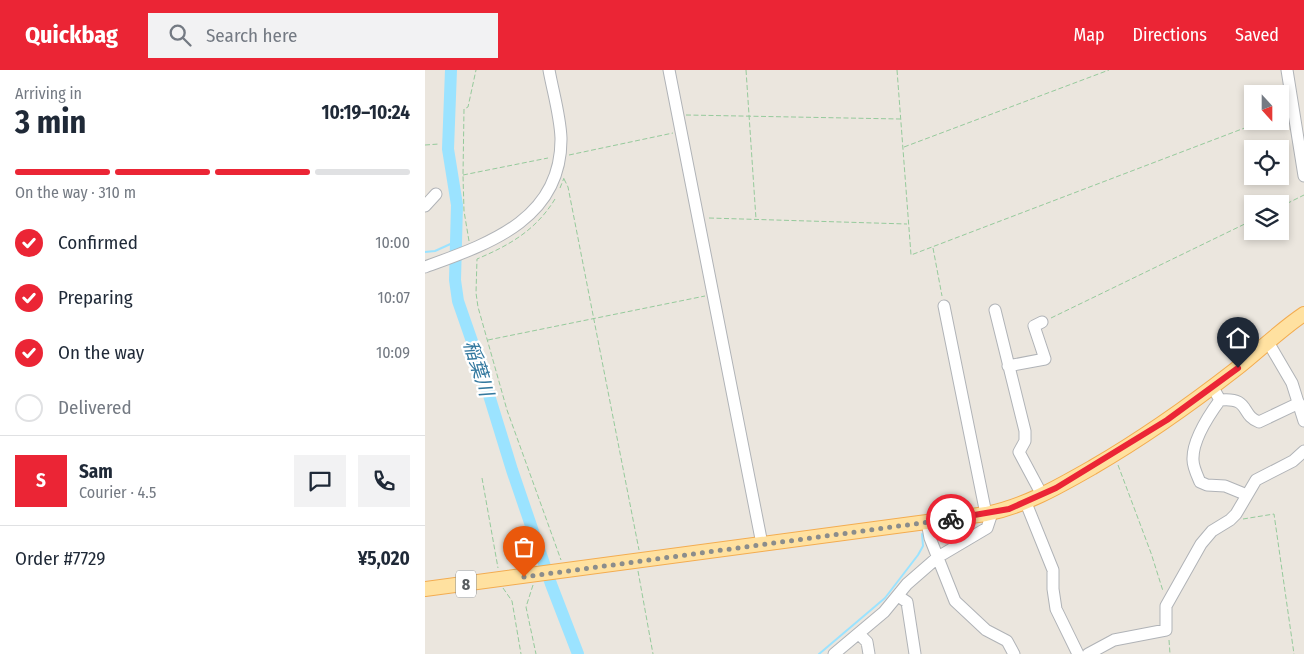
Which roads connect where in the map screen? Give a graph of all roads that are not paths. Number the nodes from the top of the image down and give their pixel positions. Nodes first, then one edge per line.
1 (549, 70) edge
2 (669, 70) edge
3 (1287, 70) edge
4 (1304, 176) edge
5 (436, 194) dead end
6 (425, 206) edge
7 (425, 267) edge
8 (944, 306) road end
9 (995, 310) dead end
10 (1304, 314) edge
11 (1042, 322) road end
12 (1268, 342) junction
13 (1008, 366) junction
14 (1212, 387) junction
15 (1220, 400) junction
16 (1299, 403) junction
17 (1304, 421) edge
18 (1304, 451) edge
19 (1042, 495) junction
20 (1247, 495) junction
21 (1025, 503) junction
22 (989, 514) junction
23 (927, 522) junction
24 (762, 544) junction
25 (938, 557) junction
26 (425, 589) edge
27 (898, 596) junction
28 (859, 634) junction
29 (834, 654) edge
30 (869, 654) edge
31 (915, 654) edge
32 (1014, 654) edge
33 (1077, 654) edge
34 (1087, 654) edge

1 - 7 street
2 - 24 street
3 - 4 street
5 - 6 street
8 - 22 street
9 - 13 street
10 - 12 main road, 8
11 - 13 street
12 - 14 main road, 8
12 - 16 street
13 - 19 street
14 - 15 street
14 - 19 main road, 8
15 - 16 street
15 - 20 street
16 - 17 street
18 - 20 street
19 - 21 main road, 8
20 - 34 street
21 - 22 main road, 8
21 - 33 street
22 - 23 main road, 8
22 - 25 street
23 - 24 main road, 8
23 - 25 street
24 - 26 main road, 8
25 - 27 street
25 - 32 street
27 - 28 street
27 - 31 street
28 - 29 street
28 - 30 street

